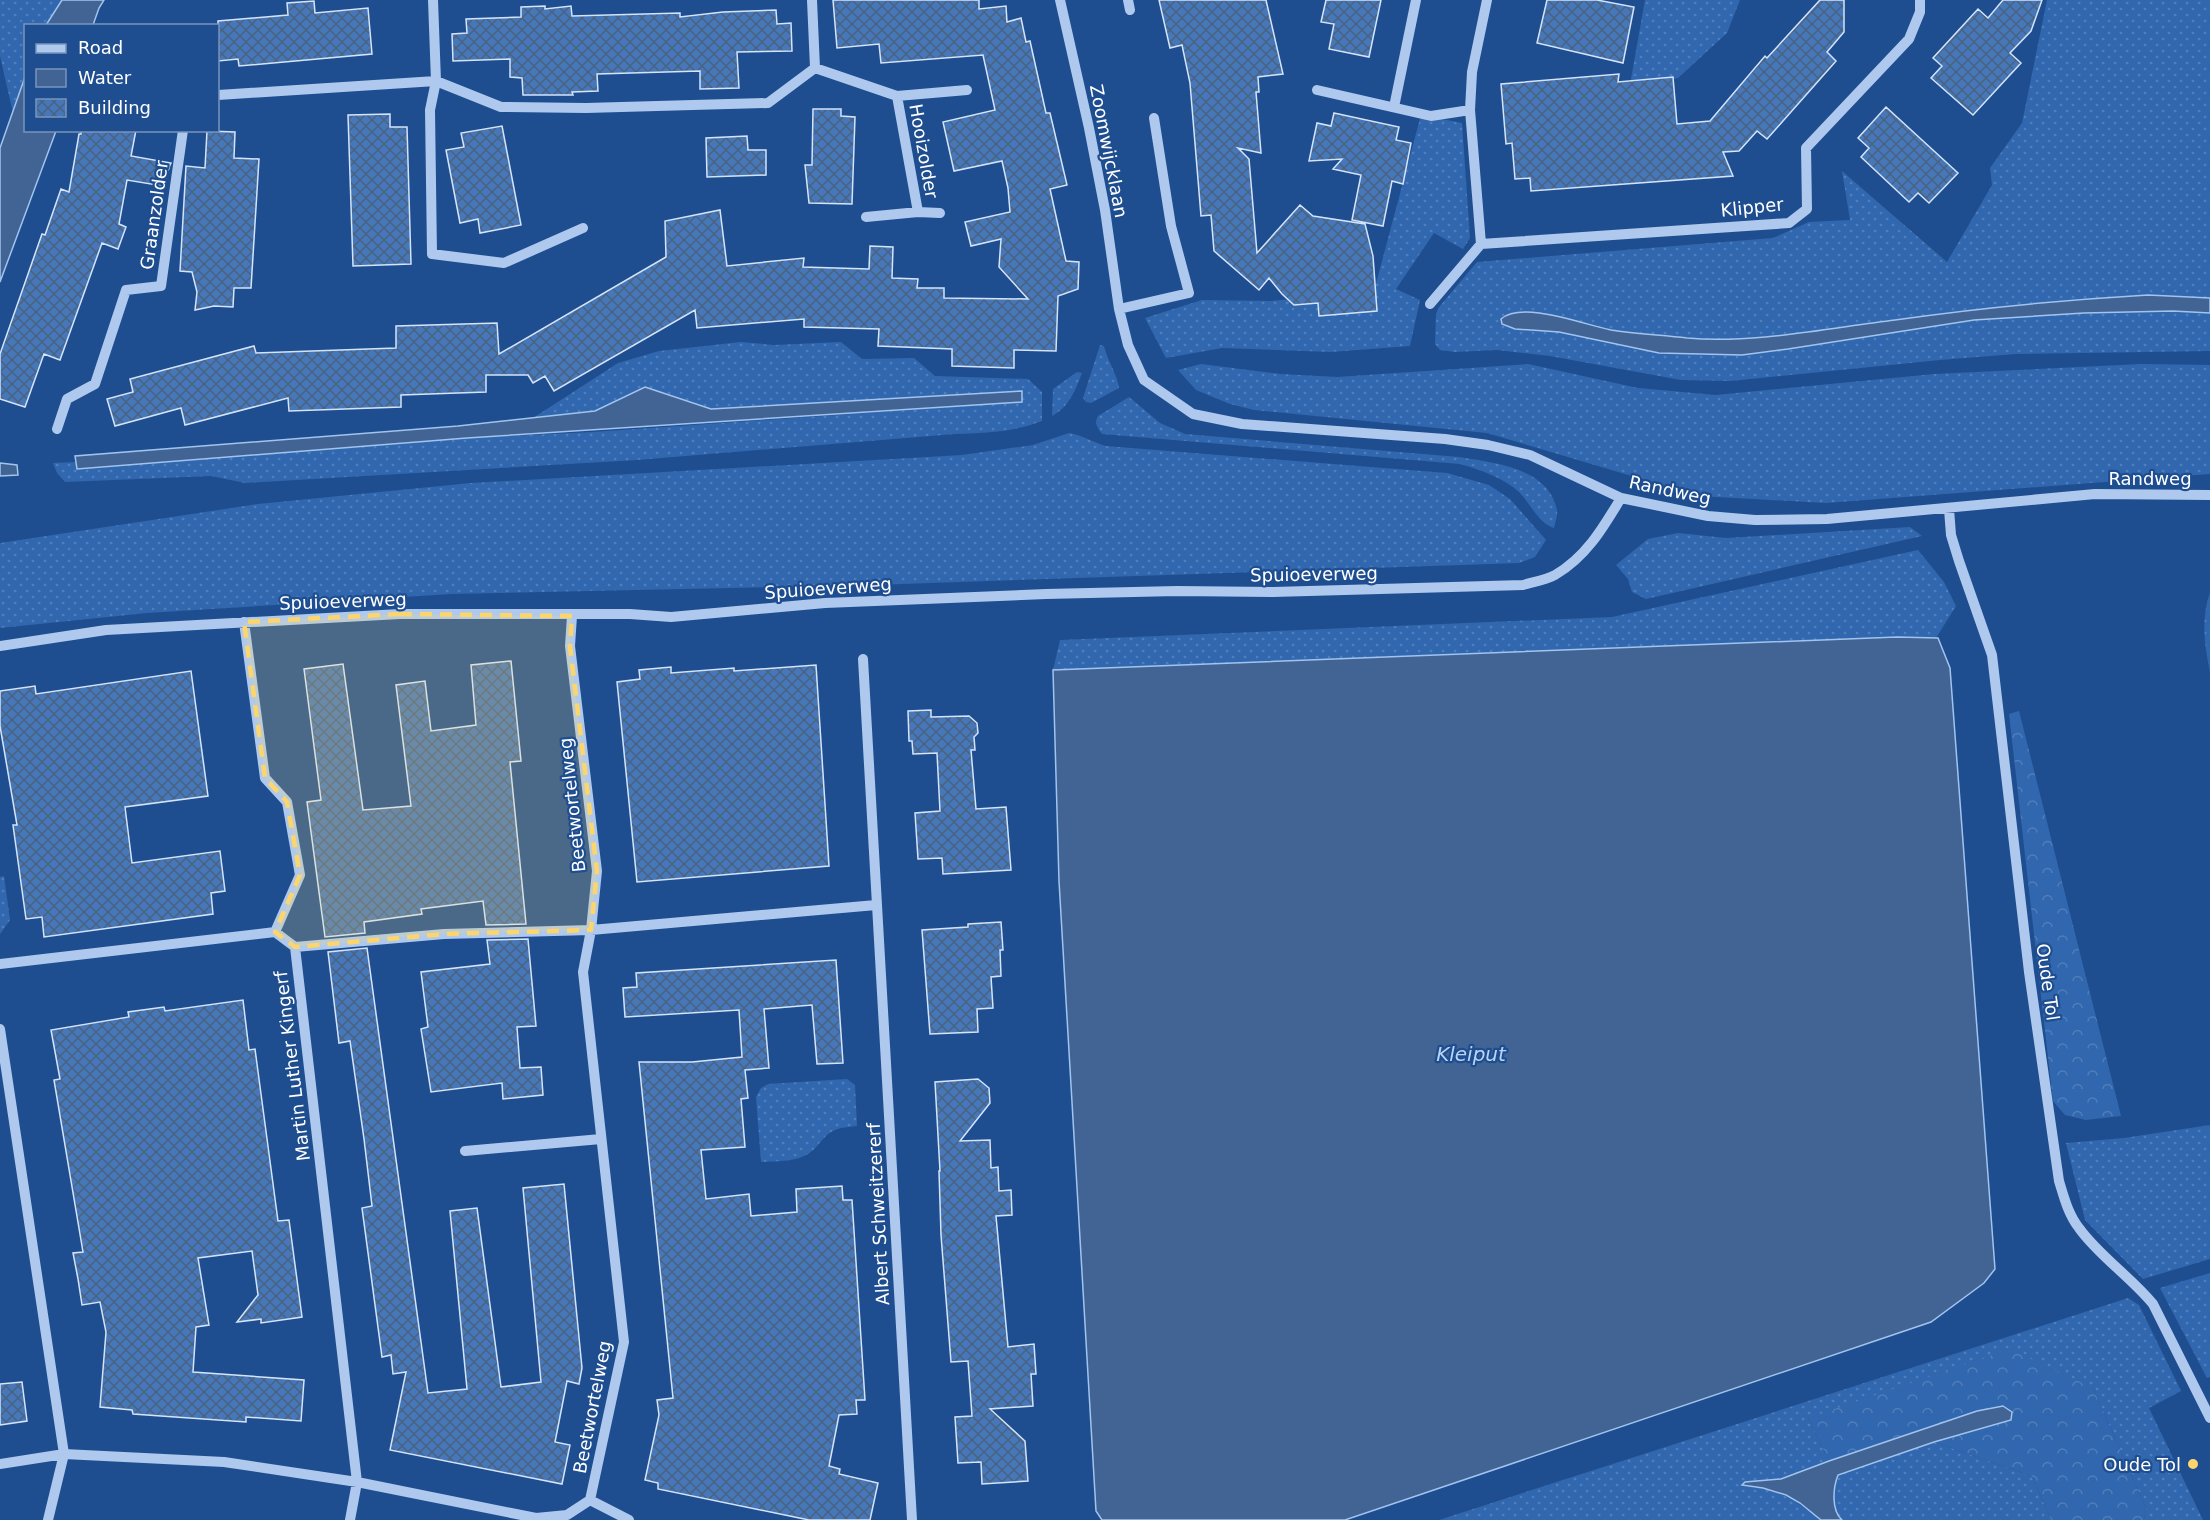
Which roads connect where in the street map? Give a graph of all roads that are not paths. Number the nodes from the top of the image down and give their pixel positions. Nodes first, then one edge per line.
1 (433, 0) edge
2 (812, 0) edge
3 (1060, 0) edge
4 (1416, 0) edge
5 (1487, 0) edge
6 (1920, 0) edge
7 (815, 68) junction
8 (436, 81) junction
9 (966, 90) dead end
10 (1317, 90) dead end
11 (219, 95) edge
12 (897, 96) junction
13 (1394, 107) junction
14 (1470, 110) junction
15 (1154, 118) dead end
16 (183, 132) edge
17 (918, 212) junction
18 (940, 213) dead end
19 (866, 217) dead end
20 (583, 228) dead end
21 (1481, 244) junction
22 (1430, 304) dead end
23 (1119, 309) junction
24 (1144, 380) joint
25 (57, 429) dead end
26 (2210, 495) edge
27 (1621, 498) junction
28 (1949, 509) junction
29 (572, 616) junction
30 (244, 622) junction
31 (0, 646) edge
32 (863, 659) dead end
33 (876, 905) junction
34 (591, 930) junction
35 (275, 932) junction
36 (295, 947) junction
37 (0, 964) edge
38 (0, 1029) edge
39 (601, 1139) junction
40 (465, 1151) dead end
41 (2210, 1418) edge
42 (64, 1454) junction
43 (0, 1464) edge
44 (357, 1482) junction
45 (590, 1500) junction
46 (48, 1520) edge
47 (350, 1520) edge
48 (629, 1520) edge
49 (912, 1520) edge

1 - 8 street
2 - 7 street
3 - 23 street, Zoomwijcklaan
4 - 13 street
5 - 14 street
6 - 21 street, Klipper
7 - 8 street
7 - 12 street, Hooizolder
8 - 11 street
8 - 20 street
9 - 12 street, Hooizolder
10 - 13 street
12 - 17 street, Hooizolder
13 - 14 street
14 - 21 street
15 - 23 street
16 - 25 street, Graanzolder
17 - 18 street, Hooizolder
17 - 19 street, Hooizolder
21 - 22 street
23 - 24 street, Zoomwijcklaan
24 - 27 street, Randweg
26 - 28 street, Randweg
27 - 28 street, Randweg
27 - 29 street, Spuioeverweg
28 - 41 street, Oude Tol
29 - 30 street, Spuioeverweg
29 - 34 street, Beetwortelweg
30 - 31 street, Spuioeverweg
30 - 35 street
32 - 33 street, Albert Schweitzererf
33 - 34 street
33 - 49 street, Albert Schweitzererf
34 - 36 street
34 - 39 street, Beetwortelweg
35 - 36 street, Martin Luther Kingerf
35 - 37 street
36 - 44 street, Martin Luther Kingerf
38 - 42 street
39 - 40 street
39 - 45 street, Beetwortelweg
42 - 43 street, Beetwortelweg
42 - 44 street, Beetwortelweg
42 - 46 street
44 - 45 street, Beetwortelweg
44 - 47 street, Martin Luther Kingerf
45 - 48 street

